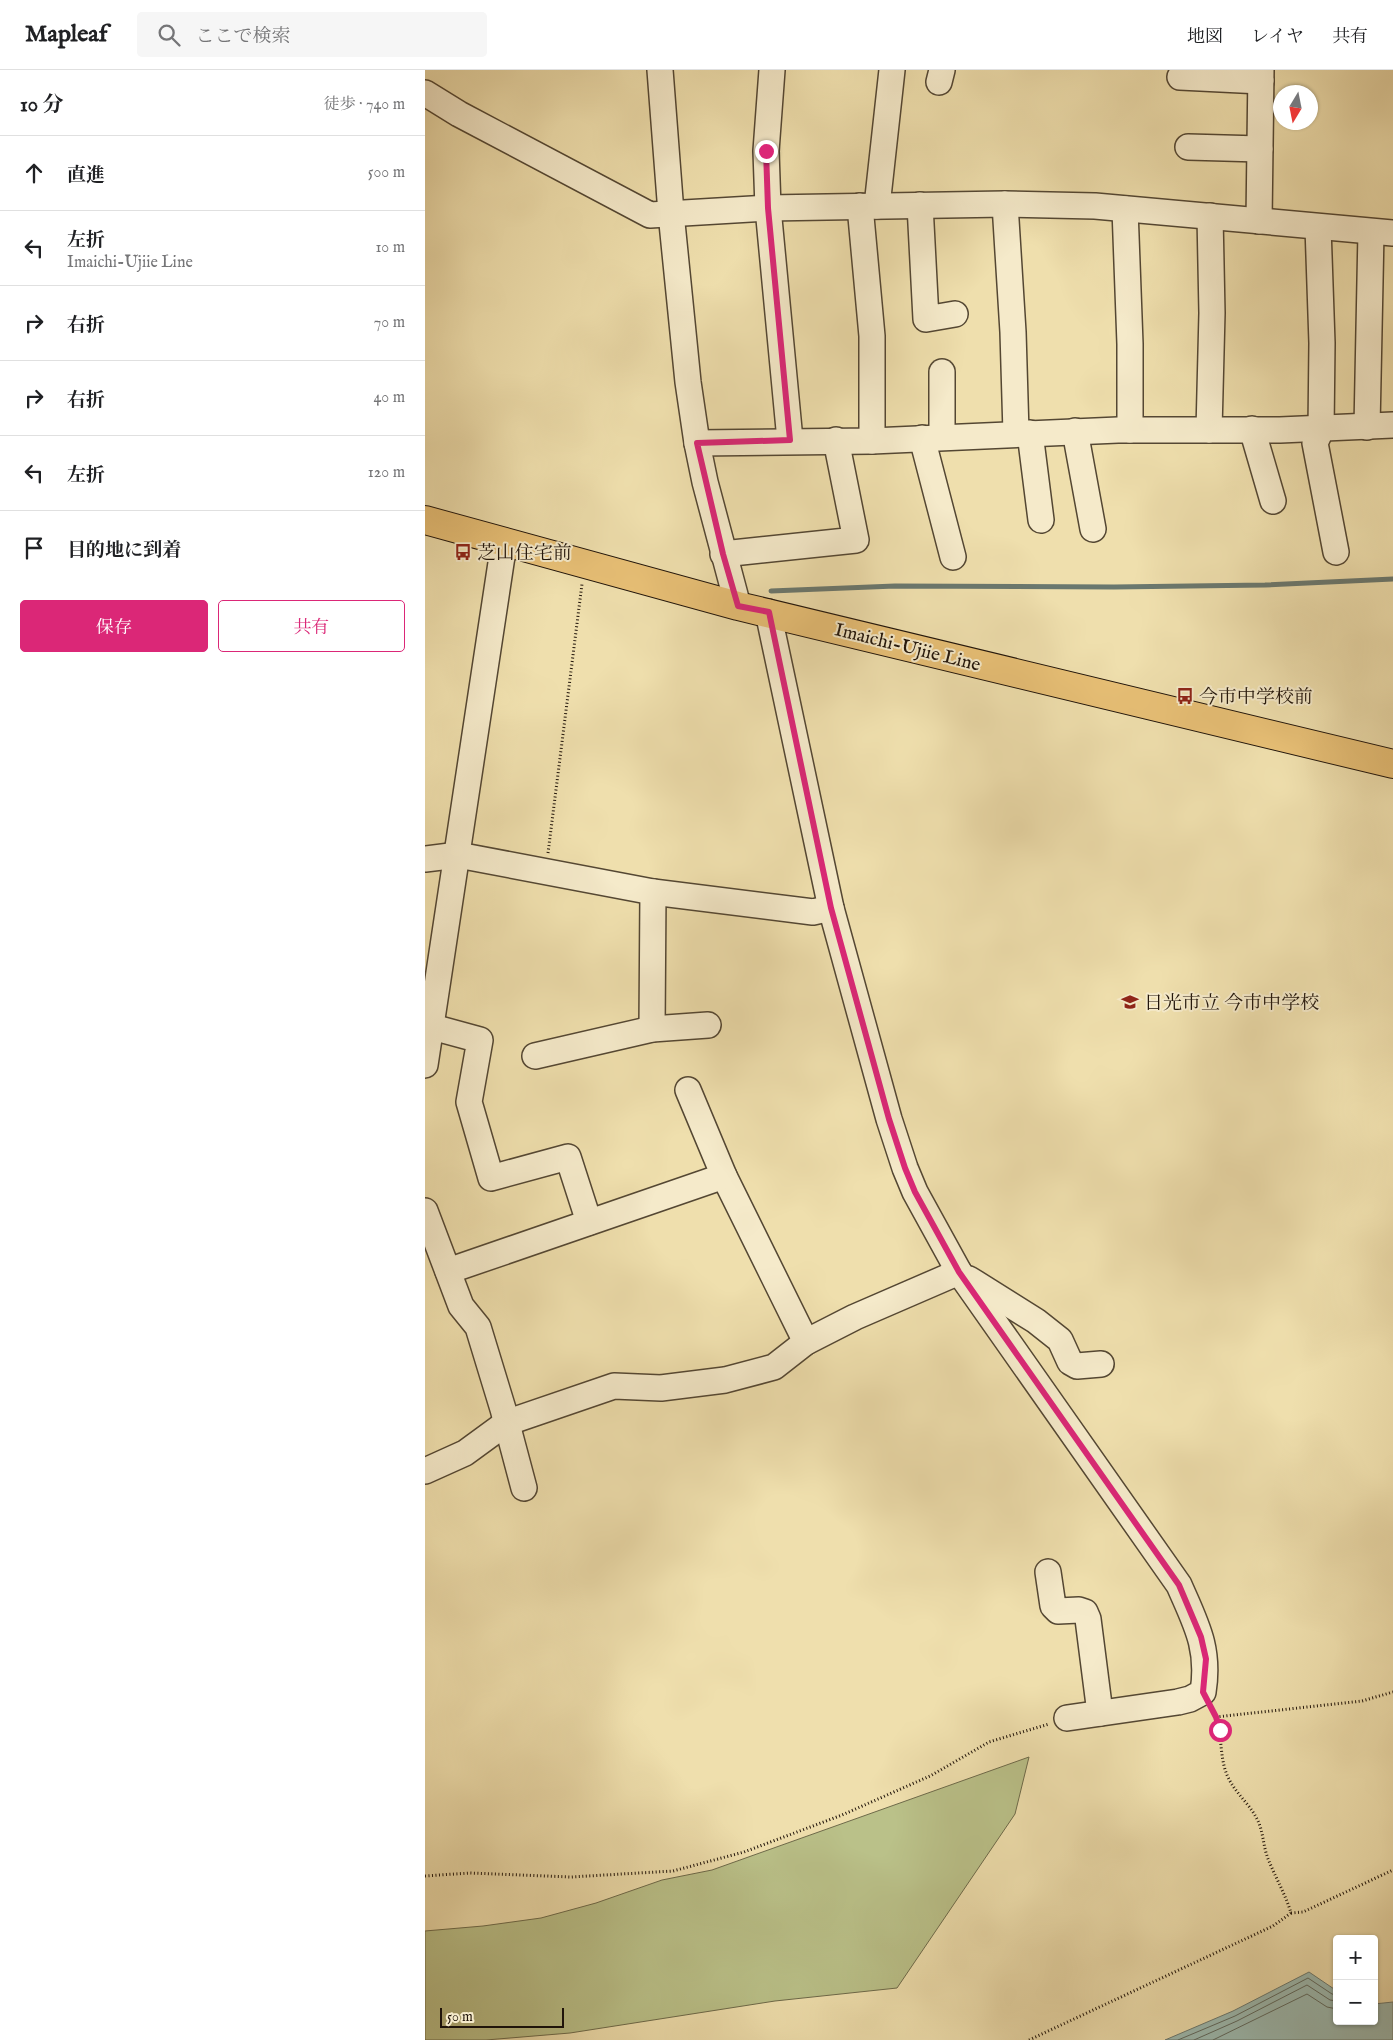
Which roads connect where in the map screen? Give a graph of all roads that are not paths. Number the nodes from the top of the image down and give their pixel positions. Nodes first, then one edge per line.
1 (660, 70) edge
2 (772, 70) edge
3 (892, 70) edge
4 (1261, 76) edge
5 (1180, 77) dead end
6 (425, 93) edge
7 (1188, 147) dead end
8 (1260, 149) junction
9 (1005, 204) junction
10 (920, 205) junction
11 (868, 206) junction
12 (768, 208) junction
13 (1125, 209) junction
14 (671, 213) junction
15 (1210, 216) junction
16 (1259, 221) junction
17 (1318, 227) junction
18 (1382, 232) edge
19 (955, 314) dead end
20 (942, 372) dead end
21 (1393, 425) edge
22 (1367, 427) junction
23 (1252, 429) junction
24 (1131, 430) junction
25 (1209, 430) junction
26 (1321, 430) junction
27 (1075, 431) junction
28 (1023, 433) junction
29 (932, 437) junction
30 (790, 440) junction
31 (836, 440) junction
32 (872, 440) junction
33 (697, 443) junction
34 (1273, 501) dead end
35 (425, 520) edge
36 (1041, 520) dead end
37 (1093, 529) dead end
38 (504, 543) junction
39 (1335, 552) dead end
40 (723, 554) junction
41 (953, 557) dead end
42 (738, 606) junction
43 (769, 612) junction
44 (1393, 764) edge
45 (458, 855) junction
46 (425, 860) edge
47 (653, 892) junction
48 (831, 908) junction
49 (708, 1025) dead end
50 (429, 1026) edge
51 (652, 1029) junction
52 (535, 1056) dead end
53 (425, 1065) edge
54 (688, 1090) dead end
55 (724, 1176) junction
56 (425, 1211) edge
57 (589, 1222) junction
58 (448, 1271) junction
59 (959, 1272) junction
60 (806, 1342) junction
61 (1101, 1364) dead end
62 (506, 1423) junction
63 (425, 1471) edge
64 (524, 1488) dead end
65 (1048, 1572) dead end
66 (1100, 1713) junction
67 (1067, 1718) road end

1 - 14 street
2 - 12 street
3 - 11 street
4 - 5 street
4 - 8 street
6 - 14 street
7 - 8 street
8 - 16 street
9 - 10 street
9 - 13 street
9 - 28 street
10 - 11 street
10 - 19 street
11 - 12 street
11 - 32 street
12 - 14 street
12 - 30 street
13 - 15 street
13 - 24 street
14 - 33 street
15 - 16 street
15 - 25 street
16 - 17 street
17 - 18 street
17 - 26 street
18 - 22 street
20 - 29 street
21 - 22 street
22 - 26 street
23 - 25 street
23 - 26 street
23 - 34 street
24 - 25 street
24 - 27 street
26 - 39 street
27 - 28 street
27 - 37 street
28 - 29 street
28 - 36 street
29 - 32 street
29 - 41 street
30 - 31 street
30 - 33 street
31 - 32 street
31 - 40 street
33 - 40 street
35 - 38 main road, Imaichi-Ujiie Line
38 - 42 main road, Imaichi-Ujiie Line
38 - 45 street
40 - 42 street
42 - 43 main road, Imaichi-Ujiie Line
43 - 44 main road, Imaichi-Ujiie Line
43 - 48 street
45 - 46 street
45 - 47 street
45 - 50 street
47 - 48 street
47 - 51 street
48 - 59 street
49 - 51 street
50 - 53 street
50 - 57 street
51 - 52 street
54 - 55 street
55 - 57 street
55 - 60 street
56 - 58 street
57 - 58 street
58 - 62 street
59 - 60 street
59 - 61 street
59 - 66 street
60 - 62 street
62 - 63 street
62 - 64 street
65 - 66 street
66 - 67 street

